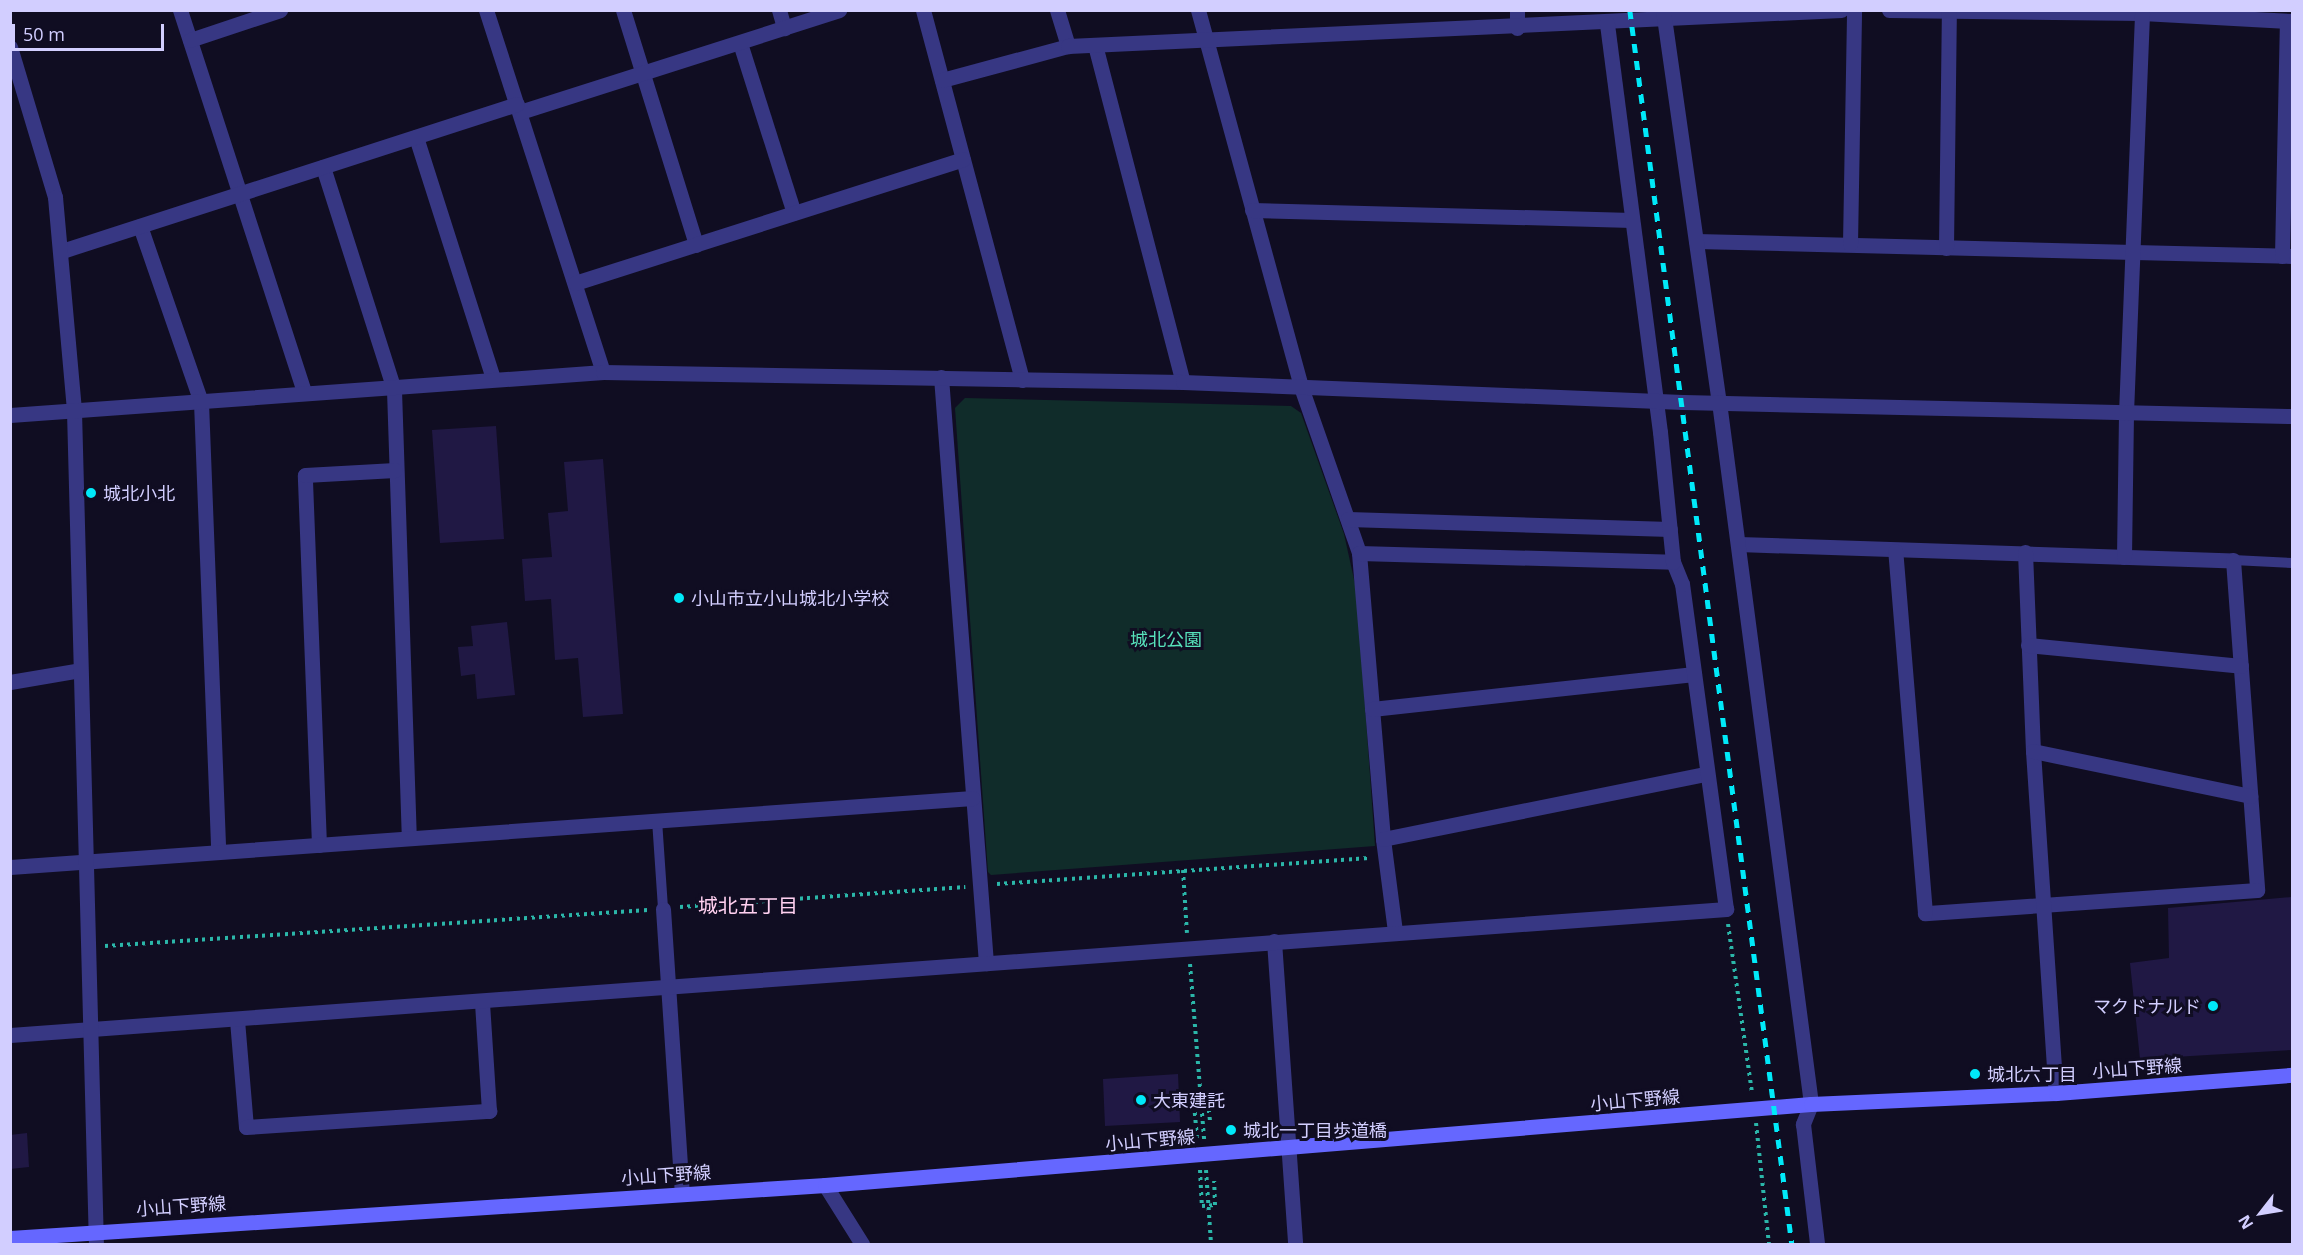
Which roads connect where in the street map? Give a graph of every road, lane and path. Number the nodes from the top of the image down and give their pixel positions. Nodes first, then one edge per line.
1 (180, 10) edge
2 (280, 10) edge
3 (486, 10) edge
4 (623, 10) edge
5 (779, 10) edge
6 (838, 10) edge
7 (923, 10) edge
8 (1058, 10) edge
9 (1198, 10) edge
10 (1517, 10) edge
11 (1841, 10) edge
12 (1854, 10) edge
13 (1889, 10) edge
14 (1949, 12) edge
15 (2142, 13) junction
16 (1718, 14) edge
17 (1663, 15) edge
18 (2290, 21) edge
19 (1607, 22) junction
20 (784, 28) junction
21 (1517, 28) junction
22 (1206, 39) junction
23 (190, 40) junction
24 (740, 43) junction
25 (1095, 45) junction
26 (1068, 46) junction
27 (10, 47) edge
28 (642, 73) junction
29 (942, 80) junction
30 (518, 108) junction
31 (416, 137) junction
32 (963, 159) junction
33 (323, 167) junction
34 (239, 194) junction
35 (1252, 210) junction
36 (794, 213) junction
37 (1632, 220) junction
38 (140, 226) junction
39 (1696, 241) junction
40 (1850, 244) junction
41 (696, 245) junction
42 (1946, 248) junction
43 (62, 251) junction
44 (2134, 255) junction
45 (2287, 256) edge
46 (575, 283) junction
47 (603, 372) junction
48 (941, 377) junction
49 (493, 379) junction
50 (1022, 380) junction
51 (1183, 382) junction
52 (1301, 387) junction
53 (394, 390) junction
54 (304, 392) junction
55 (1656, 401) junction
56 (201, 402) junction
57 (1719, 402) junction
58 (74, 411) junction
59 (2126, 413) junction
60 (10, 416) edge
61 (2292, 416) edge
62 (395, 470) junction
63 (1348, 519) junction
64 (1670, 529) junction
65 (1738, 544) junction
66 (1895, 551) junction
67 (2025, 552) junction
68 (1359, 553) junction
69 (2124, 557) junction
70 (2234, 560) junction
71 (1673, 562) junction
72 (2292, 563) edge
73 (2028, 645) junction
74 (2241, 666) junction
75 (80, 670) junction
76 (1694, 674) junction
77 (10, 682) edge
78 (1372, 710) junction
79 (2033, 751) junction
80 (1706, 774) junction
81 (2250, 796) junction
82 (974, 798) junction
83 (657, 820) junction
84 (409, 838) junction
85 (1383, 839) junction
86 (319, 845) junction
87 (218, 852) junction
88 (1385, 857) junction
89 (85, 862) junction
90 (10, 867) edge
91 (1183, 870) junction
92 (980, 886) junction
93 (2043, 904) junction
94 (663, 909) junction
95 (1726, 909) junction
96 (1395, 932) junction
97 (1274, 941) junction
98 (86, 947) junction
99 (1188, 949) junction
100 (986, 963) junction
101 (669, 988) junction
102 (482, 1002) junction
103 (237, 1020) junction
104 (88, 1030) junction
105 (10, 1035) edge
106 (2292, 1076) edge
107 (2056, 1093) junction
108 (1811, 1104) junction
109 (1755, 1109) junction
110 (1196, 1120) dead end
111 (1210, 1121) dead end
112 (1287, 1148) junction
113 (1205, 1155) junction
114 (1214, 1181) dead end
115 (825, 1185) junction
116 (1201, 1185) dead end
117 (682, 1193) junction
118 (10, 1238) edge
119 (96, 1238) edge
120 (862, 1245) edge
121 (1211, 1245) edge
122 (1295, 1245) edge
123 (1769, 1245) edge
124 (1817, 1245) edge

1 - 23 street
2 - 23 street
3 - 30 street
4 - 28 street
5 - 20 street
6 - 20 street
7 - 29 street
8 - 26 street
9 - 22 street
10 - 21 street
11 - 16 street
12 - 40 street
13 - 14 street
14 - 15 street
14 - 42 street
15 - 18 street
15 - 44 street
16 - 17 street
17 - 19 street
17 - 39 street
18 - 45 street
19 - 21 street
19 - 37 street
20 - 24 street
21 - 22 street
22 - 25 street
22 - 35 street
23 - 34 street
24 - 28 street
24 - 36 street
25 - 26 street
25 - 51 street
26 - 29 street
27 - 43 street
28 - 30 street
28 - 41 street
29 - 32 street
30 - 31 street
30 - 46 street
31 - 33 street
31 - 49 street
32 - 36 street
32 - 50 street
33 - 34 street
33 - 53 street
34 - 38 street
34 - 54 street
35 - 37 street
35 - 52 street
36 - 41 street
37 - 55 street
38 - 43 street
38 - 56 street
39 - 40 street
39 - 57 street
40 - 42 street
41 - 46 street
42 - 44 street
43 - 58 street
44 - 45 street
44 - 59 street
46 - 47 street
47 - 48 street
47 - 49 street
48 - 50 street
48 - 82 street
49 - 53 street
50 - 51 street
51 - 52 street
52 - 55 street
52 - 63 street
53 - 54 street
53 - 62 street
54 - 56 street
55 - 57 street
55 - 64 street
56 - 58 street
56 - 87 street
57 - 59 street
57 - 65 street
58 - 60 street
58 - 75 street
59 - 61 street
59 - 69 street
62 - 84 street
62 - 86 street
63 - 64 street
63 - 68 street
64 - 71 street
65 - 66 street
65 - 108 street
66 - 67 street
66 - 93 street
67 - 69 street
67 - 73 street
68 - 71 street
68 - 78 street
69 - 70 street
70 - 72 lane
70 - 74 street
71 - 76 street
73 - 74 street
73 - 79 street
74 - 81 street
75 - 77 street
75 - 89 street
76 - 78 street
76 - 80 street
78 - 85 street
79 - 81 street
79 - 93 street
80 - 85 street
80 - 95 street
81 - 93 street
82 - 83 street
82 - 92 street
83 - 84 street
83 - 94 lane
84 - 86 street
85 - 88 street
86 - 87 street
87 - 89 street
88 - 91 path
88 - 96 street
89 - 90 street
89 - 98 street
91 - 92 path
91 - 99 path
92 - 94 path
92 - 100 street
93 - 107 street
94 - 98 path
94 - 101 street
95 - 96 street
95 - 109 path
96 - 97 street
97 - 99 street
97 - 112 street
98 - 104 street
99 - 100 street
99 - 113 path
100 - 101 street
101 - 102 street
101 - 117 street
102 - 103 street
102 - 103 street
103 - 104 street
104 - 105 street
104 - 119 street
106 - 107 main road, 小山下野線
107 - 108 main road, 小山下野線
108 - 109 main road, 小山下野線
108 - 124 street
109 - 112 main road, 小山下野線
109 - 123 path
110 - 111 path
112 - 113 main road, 小山下野線
112 - 122 street
113 - 115 main road, 小山下野線
113 - 121 path
114 - 116 path
115 - 117 main road, 小山下野線
115 - 120 street
117 - 119 main road, 小山下野線
118 - 119 main road, 小山下野線

